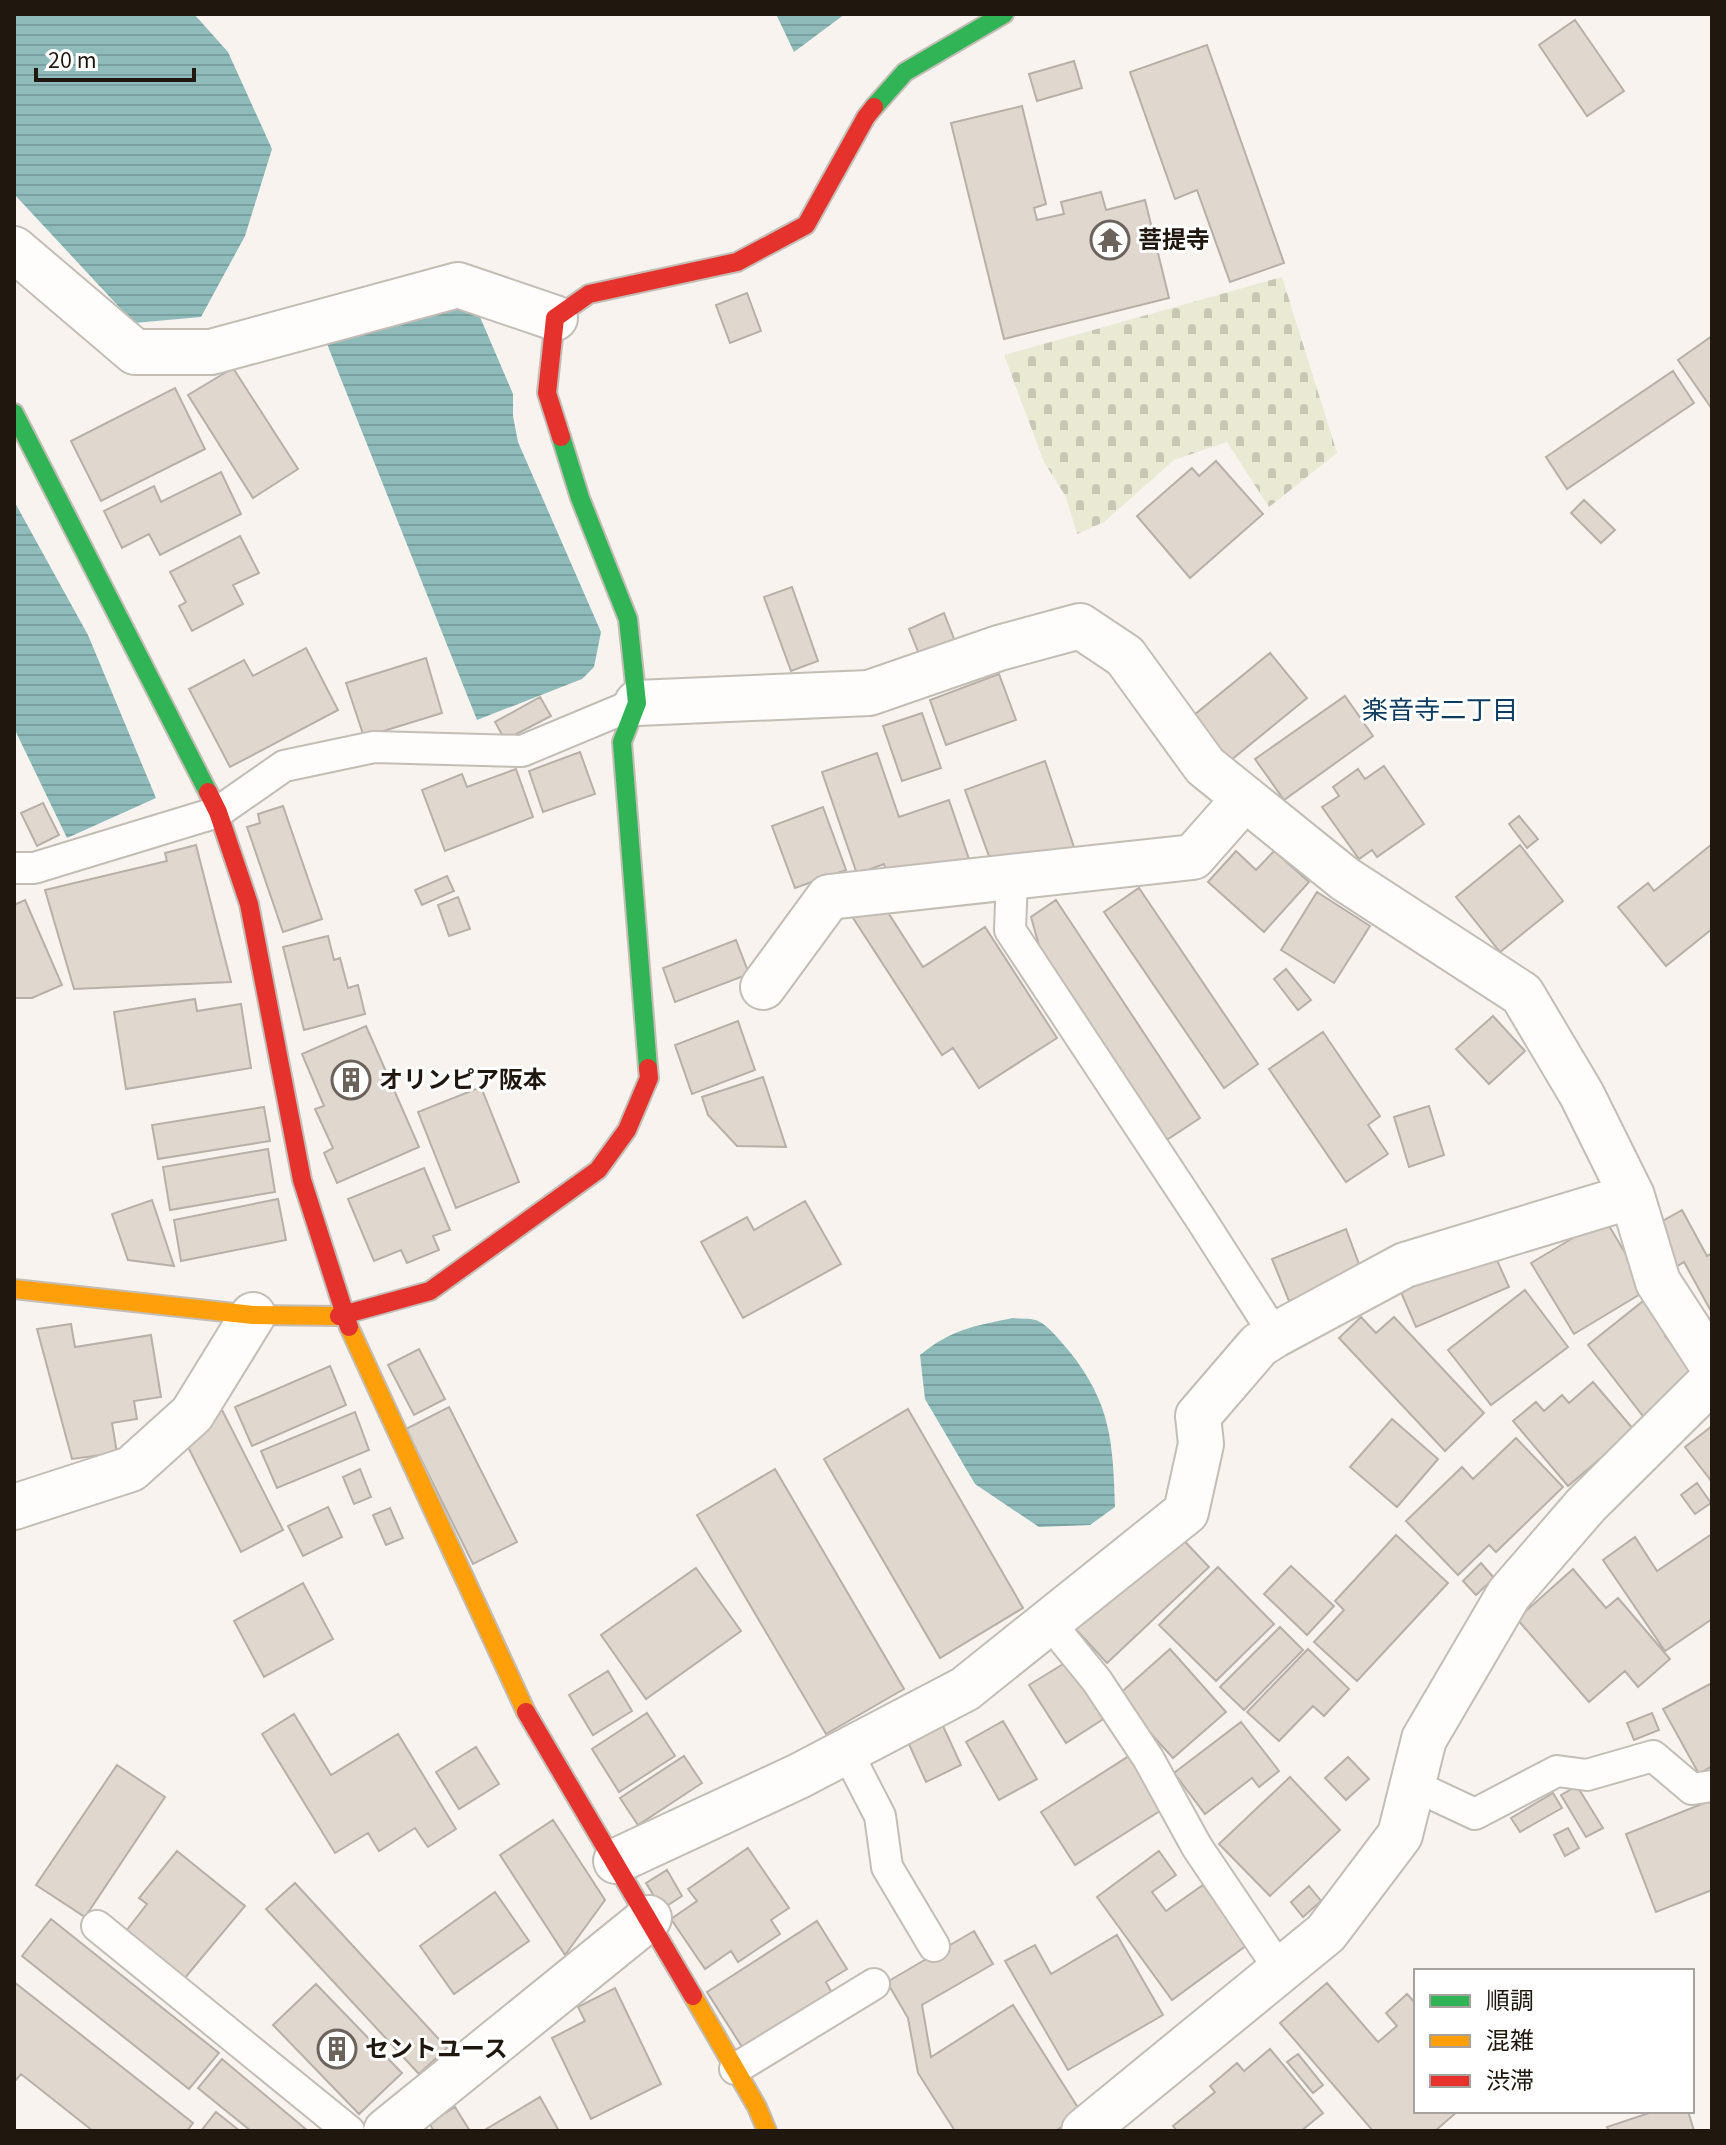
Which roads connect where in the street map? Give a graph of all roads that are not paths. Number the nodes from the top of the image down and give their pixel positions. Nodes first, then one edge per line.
1 (1004, 14) edge
2 (14, 249) edge
3 (555, 318) junction
4 (14, 413) edge
5 (637, 703) junction
6 (1245, 798) junction
7 (218, 812) junction
8 (14, 868) edge
9 (1012, 877) junction
10 (763, 987) dead end
11 (1632, 1196) junction
12 (14, 1289) edge
13 (253, 1315) junction
14 (344, 1316) junction
15 (1275, 1335) junction
16 (1712, 1365) edge
17 (1712, 1380) edge
18 (14, 1507) edge
19 (1049, 1622) junction
20 (847, 1752) junction
21 (1413, 1785) junction
22 (1712, 1786) edge
23 (616, 1861) junction
24 (649, 1918) junction
25 (97, 1926) dead end
26 (934, 1946) dead end
27 (1280, 1970) junction
28 (874, 1984) dead end
29 (735, 2069) junction
30 (349, 2131) edge
31 (386, 2131) edge
32 (767, 2131) edge
33 (1084, 2131) edge

1 - 3 street
2 - 3 street
3 - 5 street
4 - 7 street
5 - 6 street
5 - 7 lane
5 - 14 street
6 - 9 street
6 - 11 street
7 - 8 lane
7 - 14 street
9 - 10 street
9 - 15 lane
11 - 15 street
11 - 16 street
12 - 13 street
13 - 14 street
13 - 18 street
14 - 23 street
15 - 19 street
17 - 21 street
19 - 20 street
19 - 27 lane
20 - 23 street
20 - 26 lane
21 - 22 lane
21 - 27 street
23 - 24 street
24 - 29 street
24 - 31 street
25 - 30 lane
27 - 33 street
28 - 29 lane
29 - 32 street

